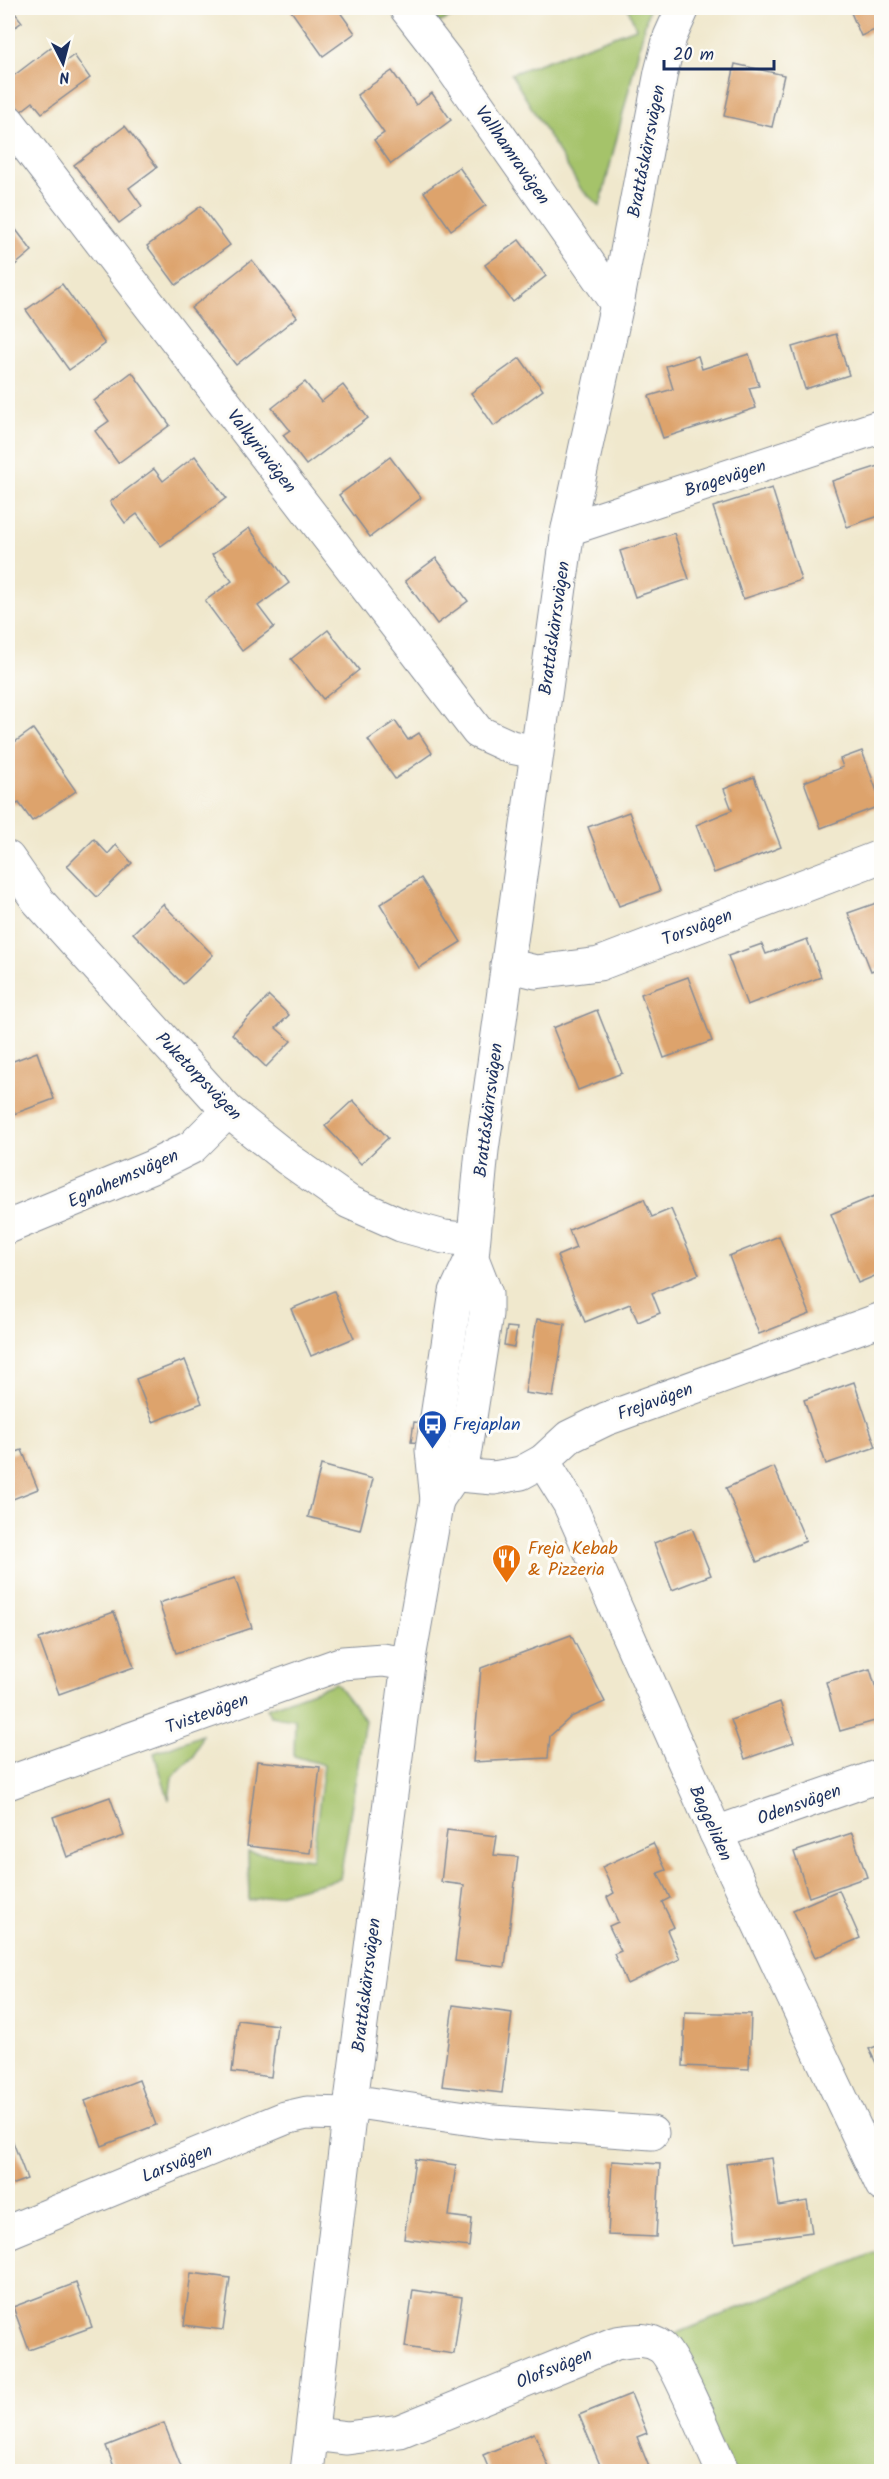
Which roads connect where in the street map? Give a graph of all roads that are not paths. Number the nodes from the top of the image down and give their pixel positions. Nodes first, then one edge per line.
1 (406, 8) edge
2 (683, 8) edge
3 (8, 121) edge
4 (617, 304) junction
5 (882, 426) edge
6 (567, 529) junction
7 (537, 752) junction
8 (882, 856) edge
9 (8, 858) edge
10 (507, 965) junction
11 (228, 1111) junction
12 (8, 1227) edge
13 (472, 1249) junction
14 (882, 1318) edge
15 (543, 1461) junction
16 (442, 1483) junction
17 (408, 1664) junction
18 (882, 1775) edge
19 (8, 1783) edge
20 (716, 1833) junction
21 (350, 2108) junction
22 (652, 2133) dead end
23 (882, 2185) edge
24 (8, 2232) edge
25 (313, 2434) junction
26 (307, 2472) edge
27 (723, 2472) edge

1 - 4 street, Vallhamravägen
2 - 4 street, Brattåskärrsvägen
3 - 7 street, Valkyriavägen
4 - 6 street, Brattåskärrsvägen
5 - 6 street, Bragevägen
6 - 7 street, Brattåskärrsvägen
7 - 10 street, Brattåskärrsvägen
8 - 10 street, Torsvägen
9 - 11 street, Puketorpsvägen
10 - 13 street, Brattåskärrsvägen
11 - 12 street, Egnahemsvägen
11 - 13 street, Puketorpsvägen
13 - 16 street, Brattåskärrsvägen
14 - 15 street, Frejavägen
15 - 16 street, Frejavägen
15 - 20 street, Baggeliden
16 - 17 street, Brattåskärrsvägen
17 - 19 street, Tvistevägen
17 - 21 street, Brattåskärrsvägen
18 - 20 street, Odensvägen
20 - 23 street, Baggeliden
21 - 22 street, Larsvägen
21 - 24 street, Larsvägen
21 - 25 street, Brattåskärrsvägen
25 - 26 street, Brattåskärrsvägen
25 - 27 street, Olofsvägen

